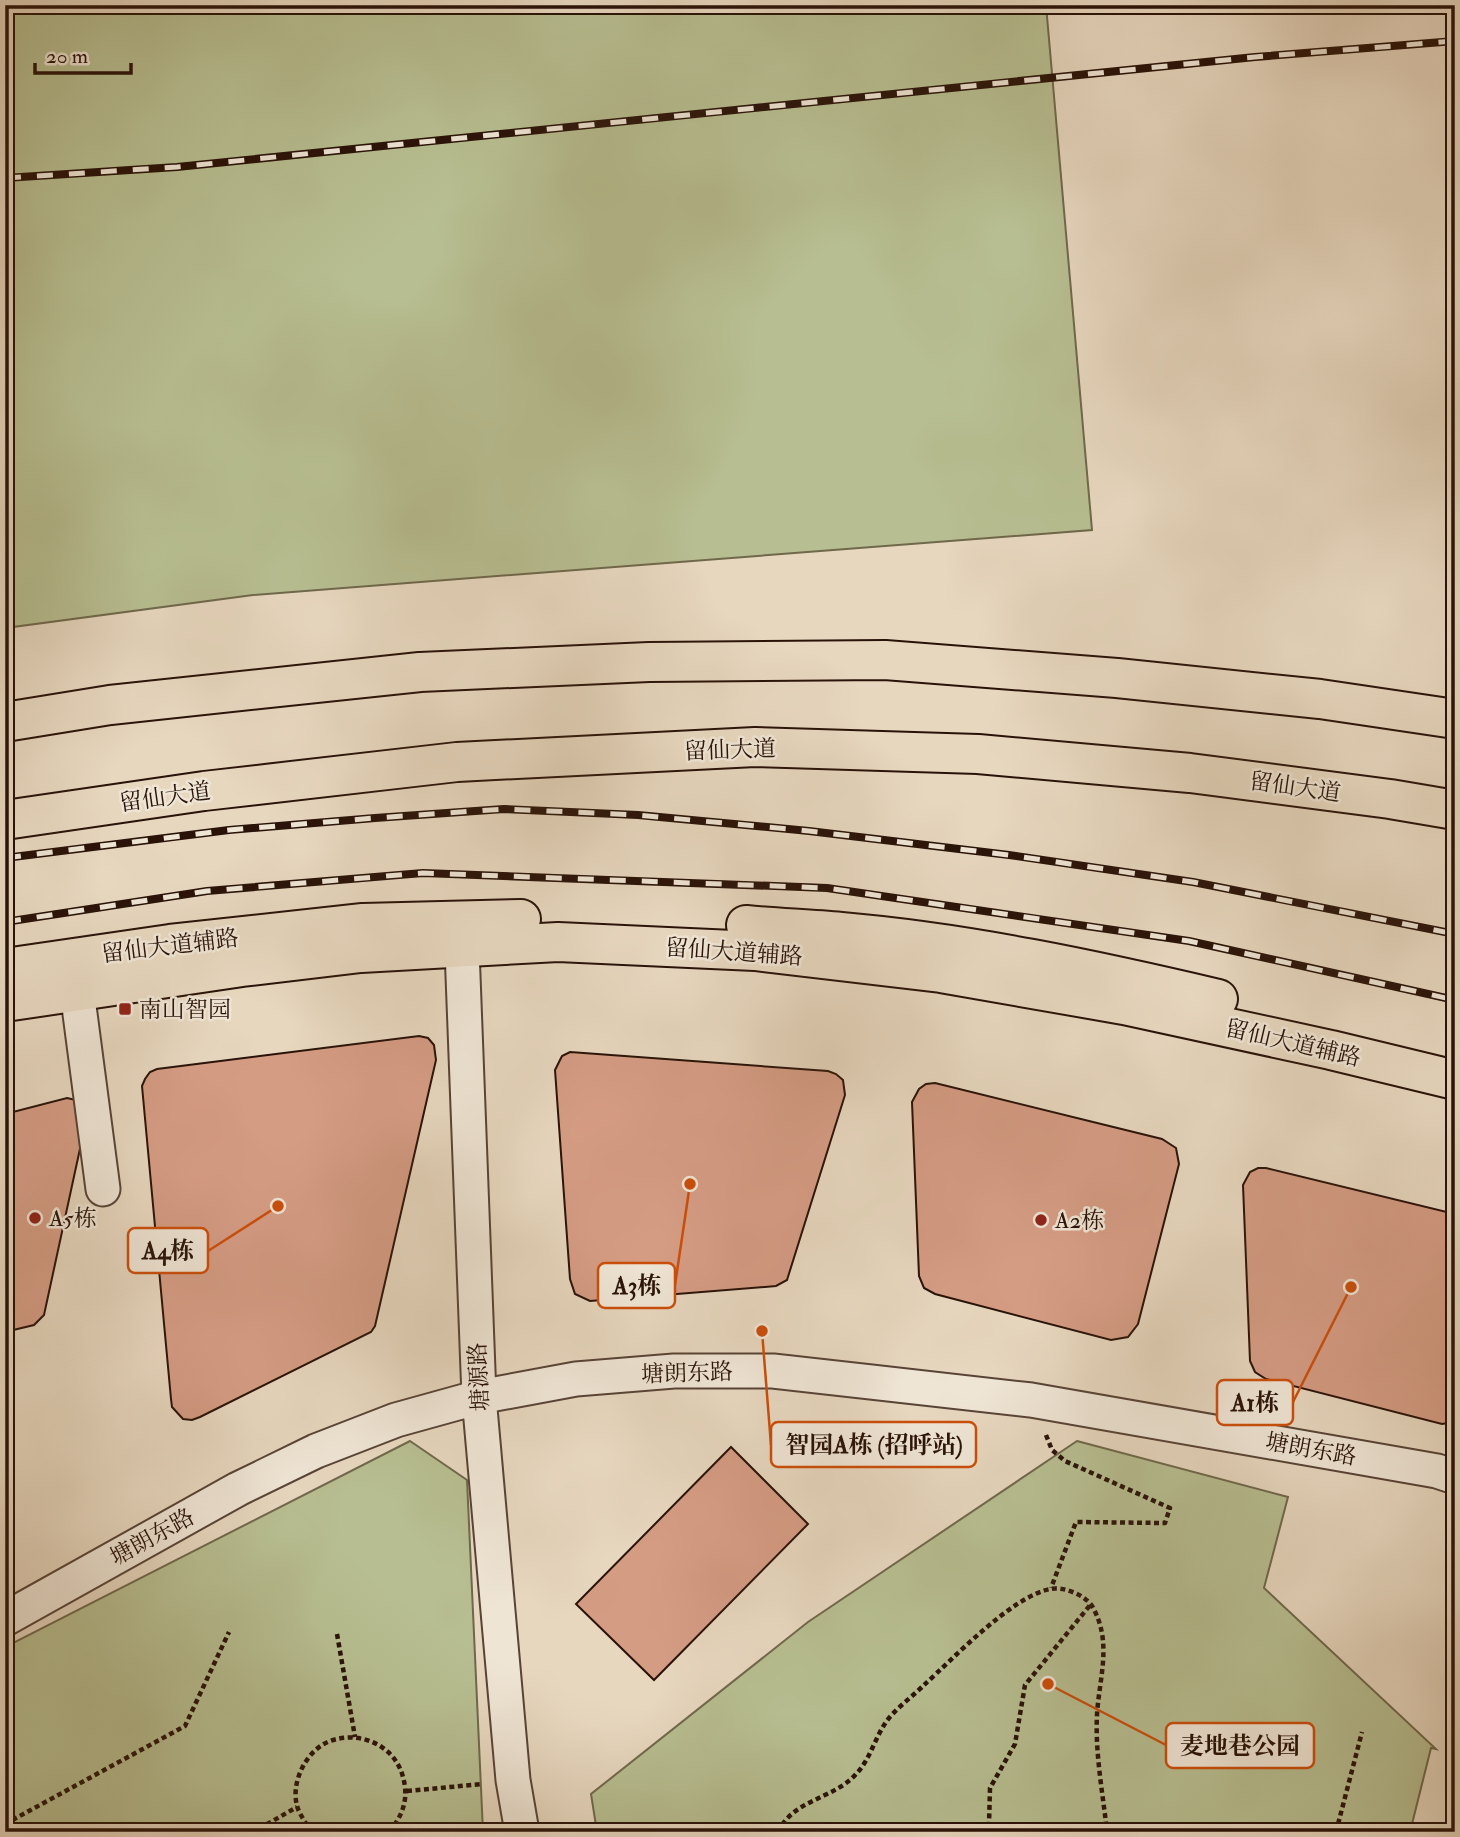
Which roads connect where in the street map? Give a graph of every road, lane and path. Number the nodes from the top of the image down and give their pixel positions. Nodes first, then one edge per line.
1 (1455, 719) edge
2 (5, 722) edge
3 (1455, 810) edge
4 (5, 820) edge
5 (462, 934) junction
6 (5, 968) edge
7 (77, 991) junction
8 (5, 1002) edge
9 (1455, 1056) edge
10 (1455, 1080) edge
11 (103, 1189) dead end
12 (479, 1397) junction
13 (1031, 1400) junction
14 (1455, 1477) edge
15 (1051, 1588) junction
16 (1091, 1604) junction
17 (5, 1619) edge
18 (229, 1632) dead end
19 (337, 1634) dead end
20 (1362, 1731) dead end
21 (355, 1737) junction
22 (458, 1787) dead end
23 (407, 1791) junction
24 (298, 1807) junction
25 (5, 1826) edge
26 (313, 1832) edge
27 (389, 1832) edge
28 (522, 1832) edge
29 (778, 1832) edge
30 (981, 1832) edge
31 (1107, 1832) edge
32 (1336, 1832) edge

1 - 2 main road
3 - 4 main road, 留仙大道
5 - 6 main road, 留仙大道辅路
5 - 7 main road, 留仙大道辅路
5 - 9 main road, 留仙大道辅路
5 - 10 main road, 留仙大道辅路
5 - 12 street, 塘源路
7 - 8 main road, 留仙大道辅路
7 - 11 street
12 - 13 street, 塘朗东路
12 - 17 street, 塘朗东路
12 - 28 street, 塘源路
13 - 14 street, 塘朗东路
13 - 15 path
15 - 16 path
15 - 29 path
16 - 30 path
16 - 31 path
18 - 25 path
19 - 21 path
20 - 32 path
21 - 23 path
21 - 24 path
22 - 23 path
23 - 27 path
24 - 25 path
24 - 26 path

